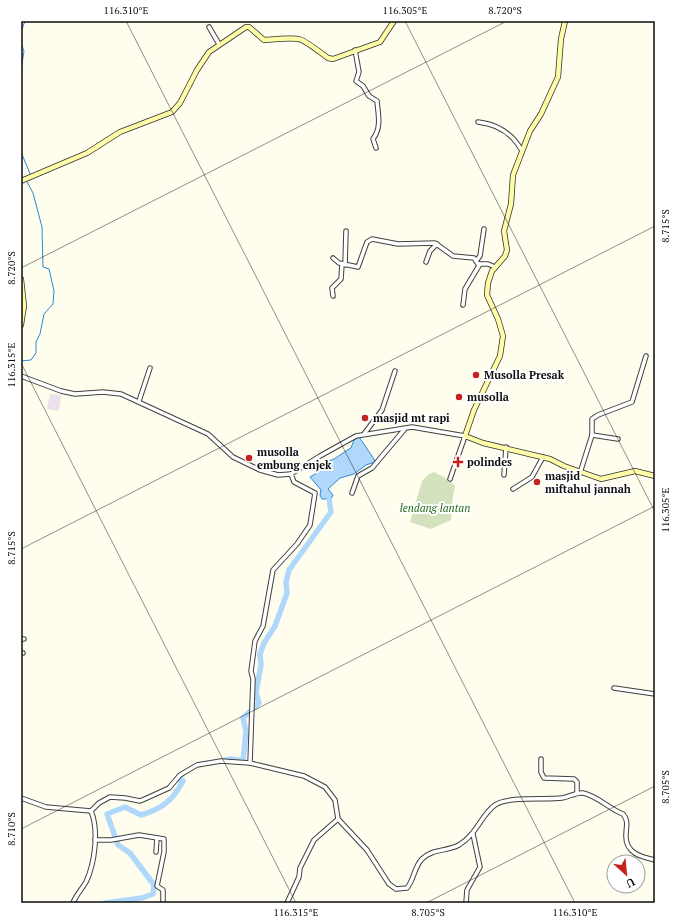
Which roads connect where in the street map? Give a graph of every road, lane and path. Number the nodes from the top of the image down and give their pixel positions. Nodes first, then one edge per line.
1 (394, 21) edge
2 (565, 21) edge
3 (209, 27) dead end
4 (220, 44) junction
5 (355, 50) junction
6 (478, 122) dead end
7 (376, 148) dead end
8 (523, 152) junction
9 (21, 181) edge
10 (484, 229) dead end
11 (346, 231) dead end
12 (437, 244) junction
13 (333, 258) dead end
14 (426, 262) dead end
15 (478, 262) junction
16 (344, 264) junction
17 (495, 267) junction
18 (21, 279) edge
19 (333, 296) dead end
20 (463, 305) dead end
21 (21, 325) edge
22 (646, 356) dead end
23 (150, 368) dead end
24 (395, 371) dead end
25 (21, 376) edge
26 (139, 401) junction
27 (404, 430) junction
28 (363, 435) junction
29 (592, 435) junction
30 (465, 436) junction
31 (618, 439) dead end
32 (506, 447) junction
33 (543, 457) junction
34 (580, 473) junction
35 (291, 474) junction
36 (504, 475) dead end
37 (655, 476) edge
38 (450, 479) dead end
39 (513, 489) dead end
40 (352, 493) dead end
41 (614, 688) dead end
42 (655, 694) edge
43 (541, 759) dead end
44 (250, 763) junction
45 (577, 793) junction
46 (21, 798) edge
47 (91, 811) junction
48 (338, 819) junction
49 (473, 834) junction
50 (157, 838) junction
51 (95, 840) junction
52 (156, 852) dead end
53 (655, 860) edge
54 (73, 903) edge
55 (163, 903) edge
56 (287, 903) edge
57 (466, 903) edge

1 - 5 street
2 - 8 street
3 - 4 street
4 - 5 street
4 - 9 street
5 - 7 street
6 - 8 street
8 - 17 street
10 - 15 street
11 - 16 street
12 - 14 street
12 - 15 street
12 - 16 street
13 - 16 street
15 - 17 street
15 - 20 street
16 - 19 street
17 - 30 street
18 - 21 street
22 - 29 street
23 - 26 street
24 - 28 street
25 - 26 street
26 - 35 street
27 - 28 street
27 - 30 street
27 - 40 street
28 - 35 street
29 - 31 street
29 - 34 street
30 - 32 street
30 - 38 street
32 - 33 street
32 - 36 street
33 - 34 street
33 - 39 street
34 - 37 street
35 - 44 street
41 - 42 street
43 - 45 street
44 - 47 street
44 - 48 street
45 - 49 street
45 - 53 street
46 - 47 street
47 - 51 street
48 - 49 street
48 - 56 street
49 - 57 street
50 - 51 street
50 - 52 street
50 - 55 street
51 - 54 street

